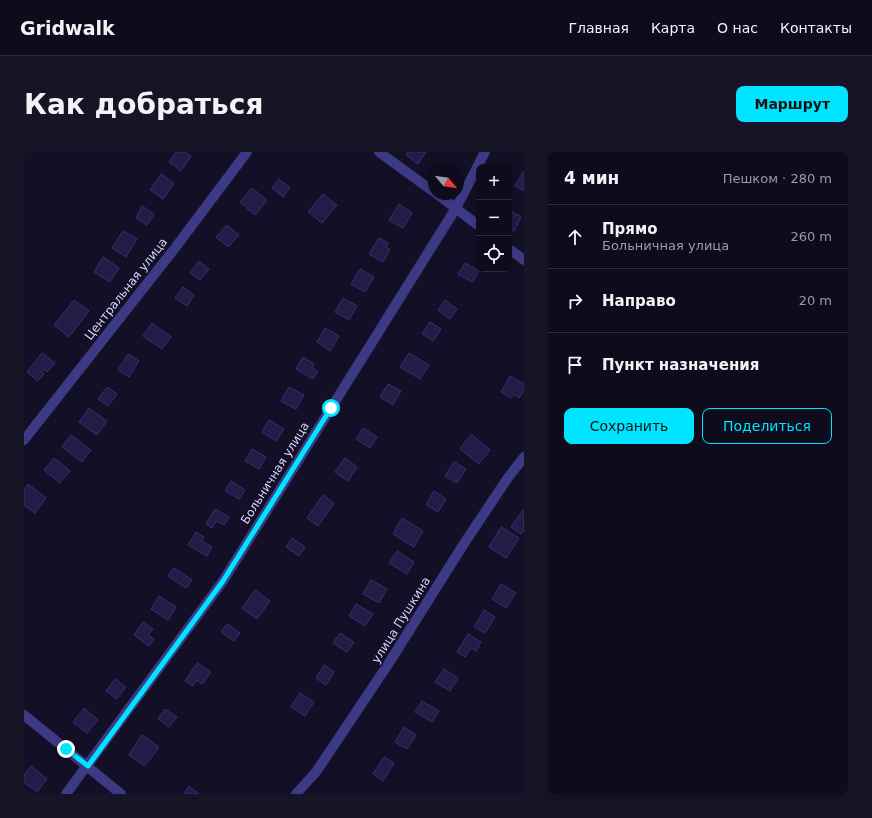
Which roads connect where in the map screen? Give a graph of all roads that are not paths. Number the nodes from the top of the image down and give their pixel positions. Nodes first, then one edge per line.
1 (246, 152) edge
2 (378, 152) edge
3 (485, 152) edge
4 (428, 188) edge
5 (445, 200) edge
6 (456, 208) junction
7 (476, 224) edge
8 (512, 251) edge
9 (524, 260) edge
10 (24, 440) edge
11 (524, 457) edge
12 (24, 715) edge
13 (88, 766) junction
14 (66, 794) edge
15 (121, 794) edge
16 (296, 794) edge

1 - 10 street, Центральная улица
2 - 4 street
3 - 6 street, Больничная улица
5 - 6 street
6 - 7 street
6 - 13 street, Больничная улица
8 - 9 street
11 - 16 street, улица Пушкина
12 - 13 street
13 - 14 street, Больничная улица
13 - 15 street

